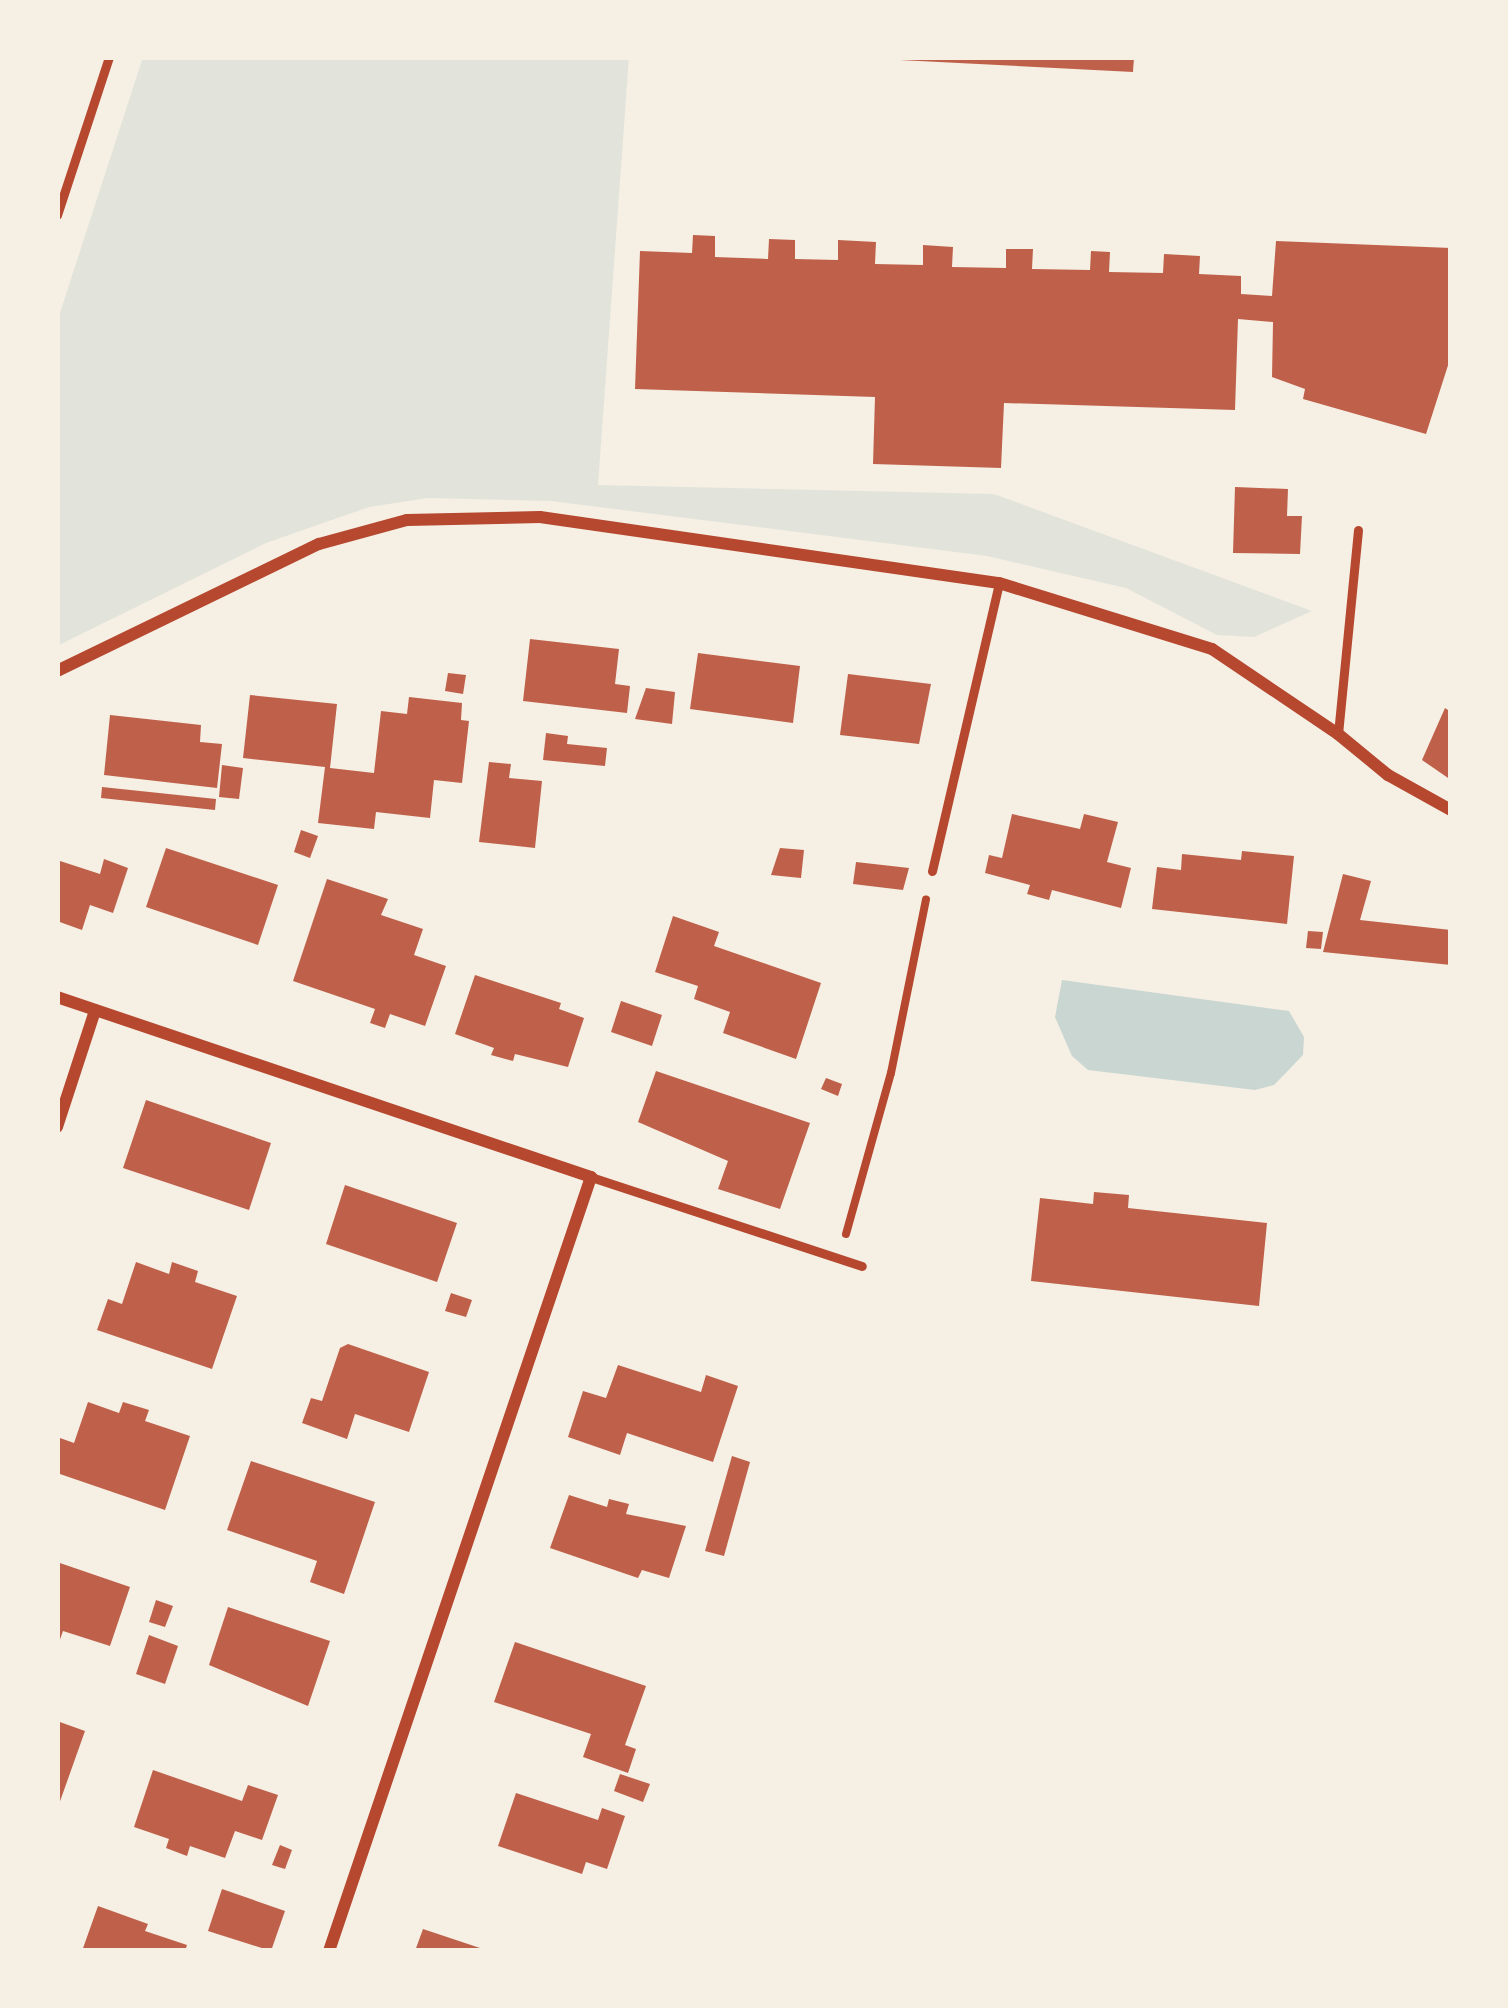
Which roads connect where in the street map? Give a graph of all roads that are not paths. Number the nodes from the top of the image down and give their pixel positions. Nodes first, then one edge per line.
1 (109, 57) edge
2 (57, 215) edge
3 (1358, 530) dead end
4 (999, 583) junction
5 (57, 671) edge
6 (1338, 734) junction
7 (1451, 810) edge
8 (932, 871) road end
9 (57, 997) edge
10 (95, 1011) junction
11 (57, 1126) edge
12 (591, 1177) junction
13 (862, 1266) dead end
14 (329, 1951) edge

1 - 2 lane
3 - 6 lane
4 - 5 street
4 - 6 street
4 - 8 lane
6 - 7 street
9 - 10 street
10 - 11 street
10 - 12 street
12 - 13 lane
12 - 14 street

